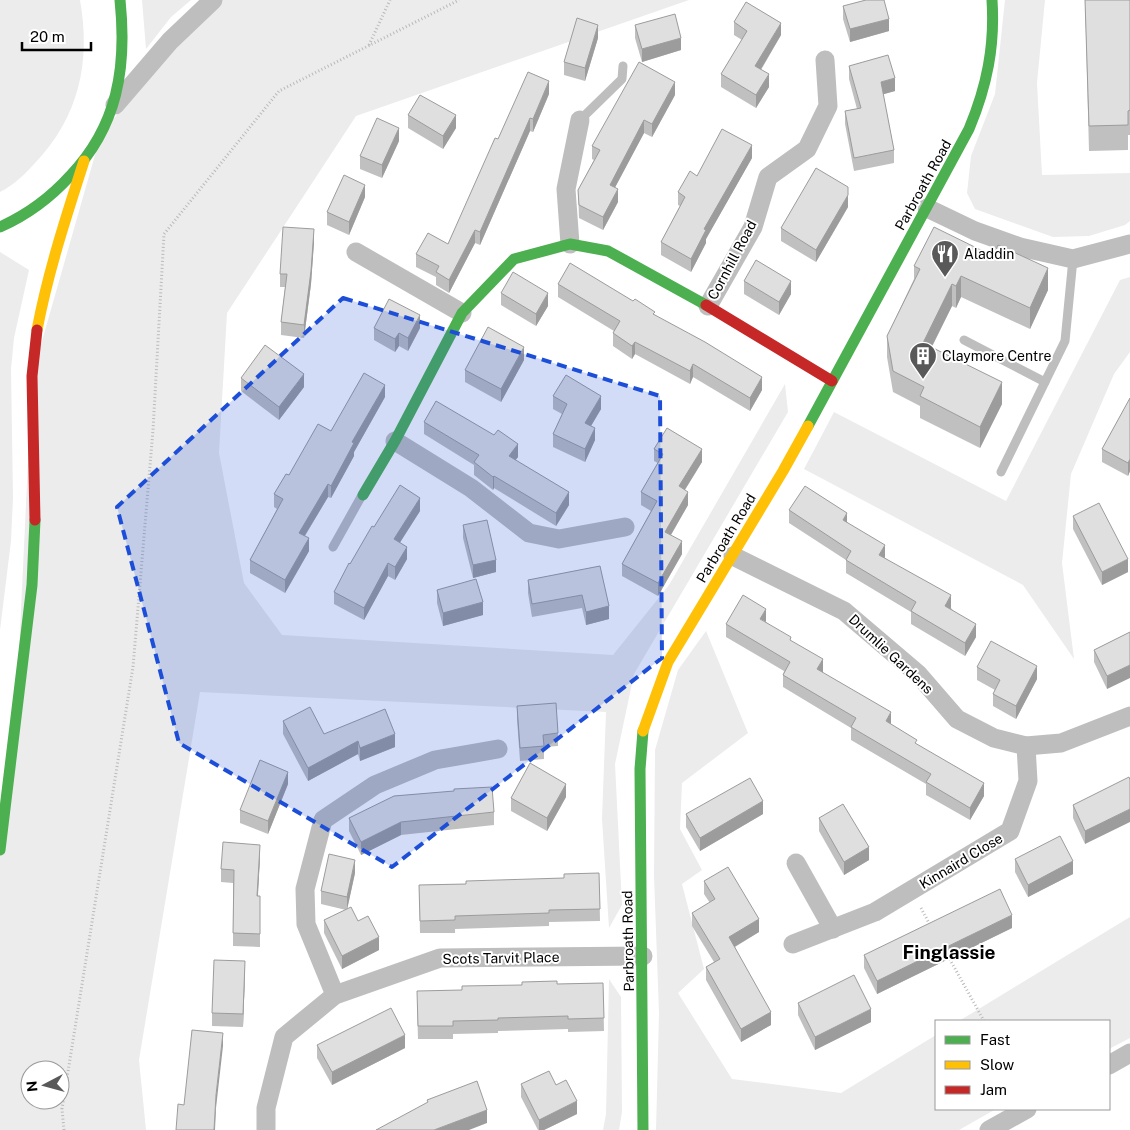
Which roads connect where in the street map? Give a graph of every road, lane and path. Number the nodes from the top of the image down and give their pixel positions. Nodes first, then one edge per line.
1 (120, 0) edge
2 (213, 0) edge
3 (390, 0) edge
4 (459, 0) edge
5 (992, 0) edge
6 (368, 46) junction
7 (825, 60) dead end
8 (623, 66) dead end
9 (112, 109) junction
10 (580, 120) joint
11 (84, 161) junction
12 (927, 208) junction
13 (0, 227) edge
14 (570, 244) junction
15 (1130, 244) edge
16 (356, 252) dead end
17 (1073, 259) junction
18 (708, 306) junction
19 (462, 313) junction
20 (964, 340) dead end
21 (832, 382) junction
22 (1045, 382) junction
23 (395, 441) junction
24 (1001, 472) dead end
25 (363, 495) joint
26 (625, 527) dead end
27 (333, 547) dead end
28 (733, 556) junction
29 (1130, 716) edge
30 (1026, 746) junction
31 (498, 749) dead end
32 (0, 850) edge
33 (796, 863) dead end
34 (911, 891) junction
35 (931, 926) edge
36 (834, 929) junction
37 (793, 944) dead end
38 (946, 952) edge
39 (643, 956) junction
40 (335, 995) junction
41 (983, 1020) edge
42 (1130, 1053) edge
43 (1110, 1064) edge
44 (1025, 1110) edge
45 (64, 1130) edge
46 (266, 1130) edge
47 (643, 1130) edge
48 (989, 1130) edge

1 - 9 street
2 - 9 street
3 - 6 path
4 - 6 path
5 - 12 street, Parbroath Road
6 - 45 path
7 - 18 street, Cornhill Road
8 - 10 lane
9 - 11 street
10 - 14 street
11 - 13 street
11 - 32 street
12 - 17 street
12 - 21 street, Parbroath Road
14 - 18 street, Cornhill Road
14 - 19 street, Cornhill Road
15 - 17 street
16 - 19 street
17 - 22 lane
18 - 21 street, Cornhill Road
19 - 23 street, Cornhill Road
20 - 22 lane
21 - 28 street, Parbroath Road
22 - 24 lane
23 - 25 street, Cornhill Road
23 - 26 street
25 - 27 lane
28 - 30 street, Drumlie Gardens
28 - 39 street, Parbroath Road
29 - 30 street, Drumlie Gardens
30 - 34 street, Kinnaird Close
31 - 40 street
33 - 36 street
34 - 35 path
34 - 36 street, Kinnaird Close
36 - 37 street, Kinnaird Close
38 - 41 path
39 - 40 street, Scots Tarvit Place
39 - 47 street, Parbroath Road
40 - 46 street, Scots Tarvit Place
42 - 43 street
44 - 48 street

